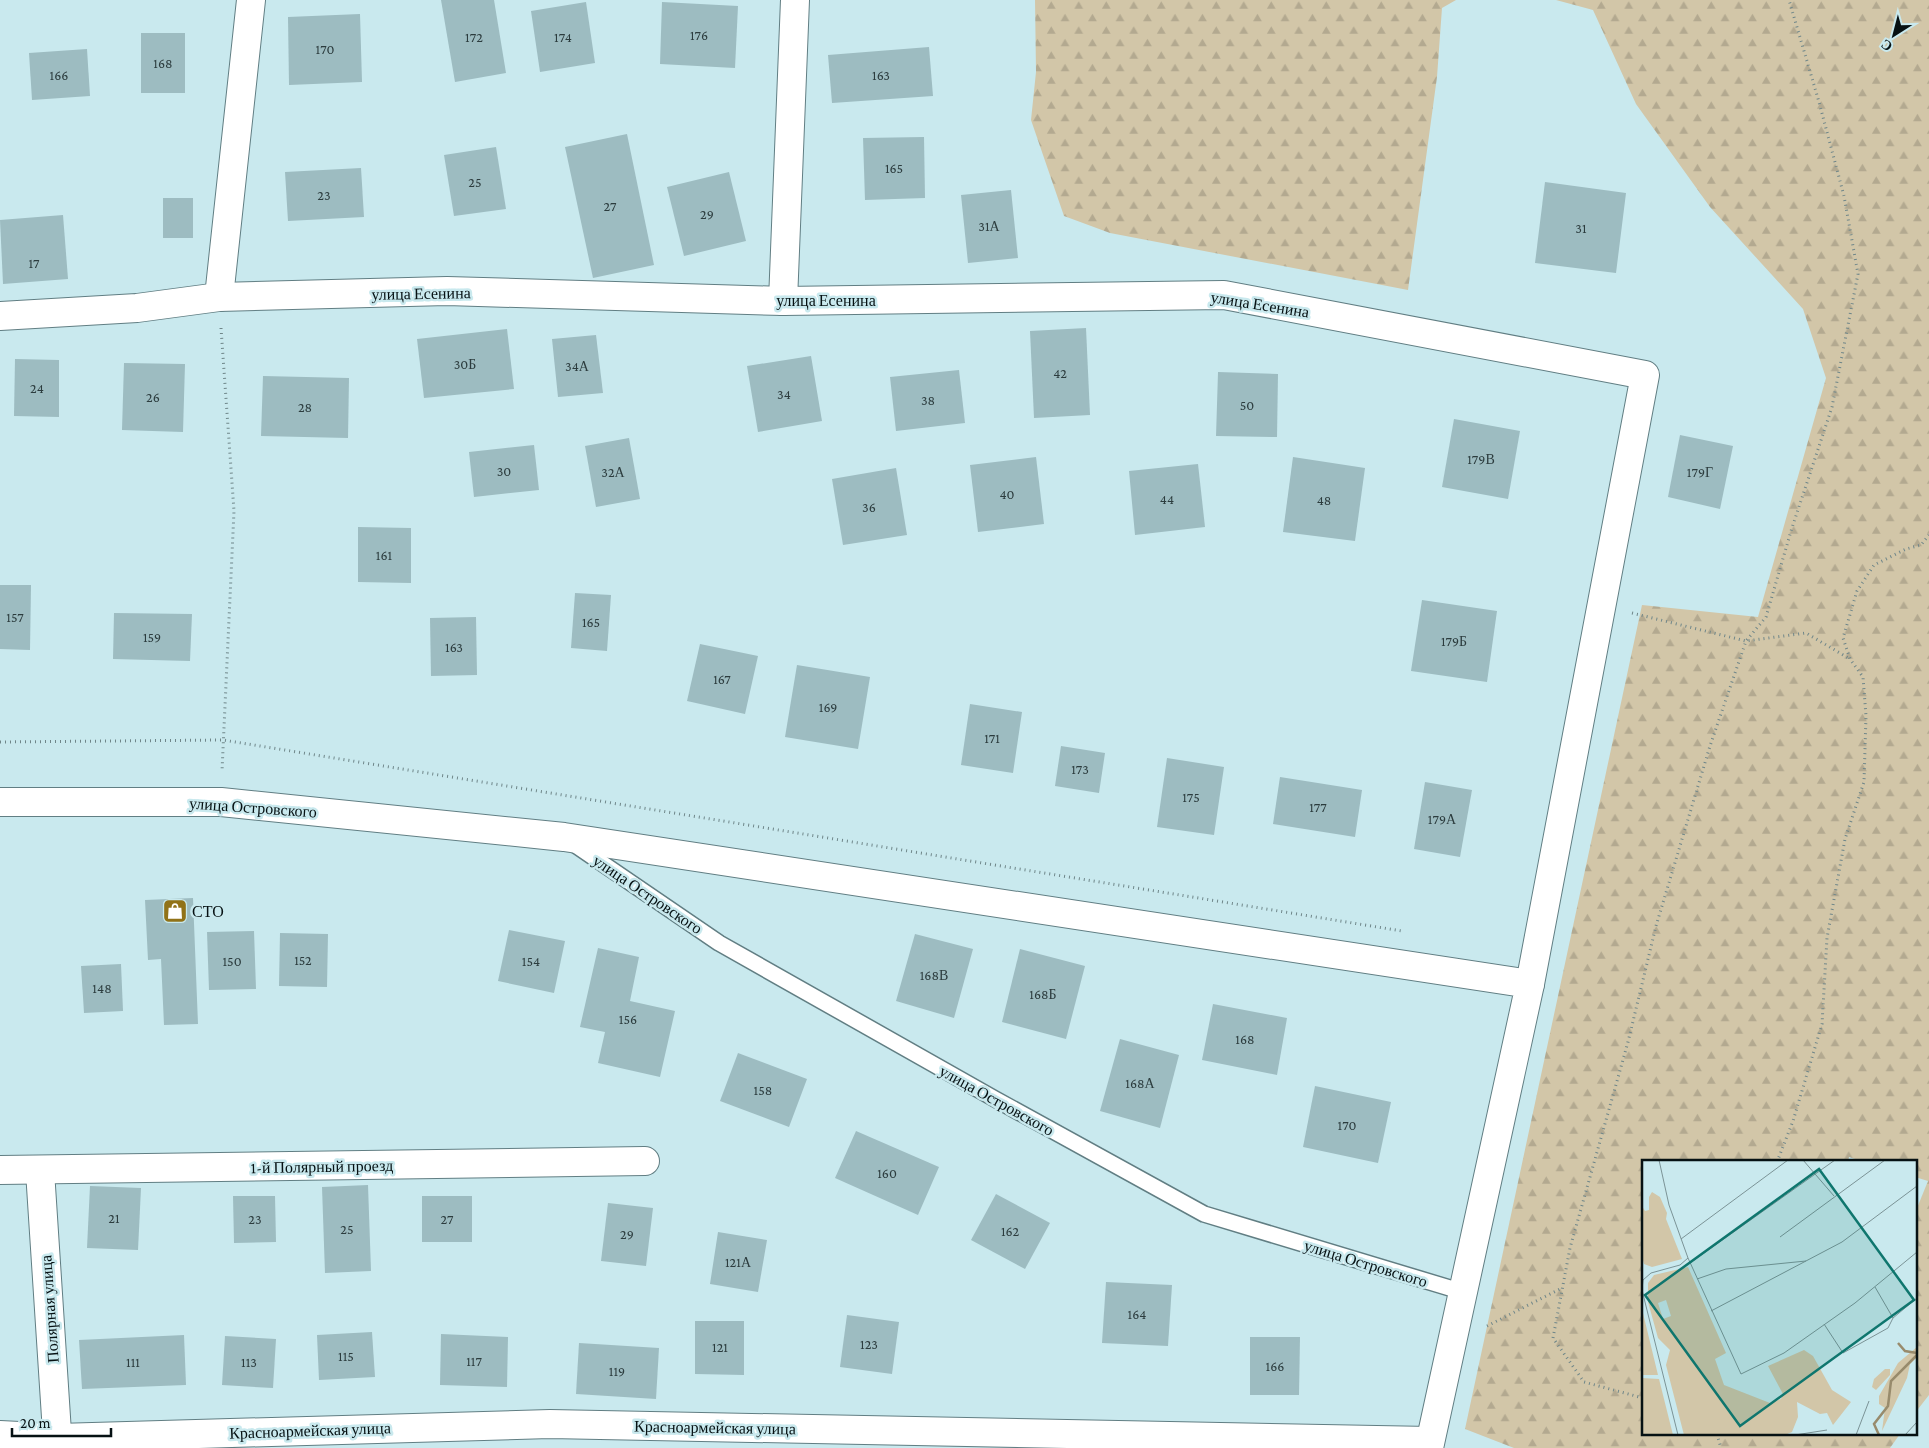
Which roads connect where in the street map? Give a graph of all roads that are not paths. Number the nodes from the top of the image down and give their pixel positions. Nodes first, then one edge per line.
1 (251, 0) edge
2 (795, 0) edge
3 (219, 297) junction
4 (784, 300) junction
5 (0, 316) edge
6 (0, 802) edge
7 (564, 837) junction
8 (1530, 984) junction
9 (645, 1162) dead end
10 (0, 1170) edge
11 (40, 1171) junction
12 (1463, 1292) junction
13 (0, 1436) edge
14 (58, 1443) edge
15 (1429, 1444) edge

1 - 3 street
2 - 4 street
3 - 4 street, улица Есенина
3 - 5 street, улица Есенина
4 - 8 street, улица Есенина
6 - 7 street, улица Островского
7 - 8 street, улица Островского
7 - 12 lane, улица Островского
8 - 12 street
9 - 11 street, 1-й Полярный проезд
10 - 11 street, 1-й Полярный проезд
11 - 14 street, Полярная улица
12 - 15 street
13 - 14 street, Красноармейская улица
14 - 15 street, Красноармейская улица

